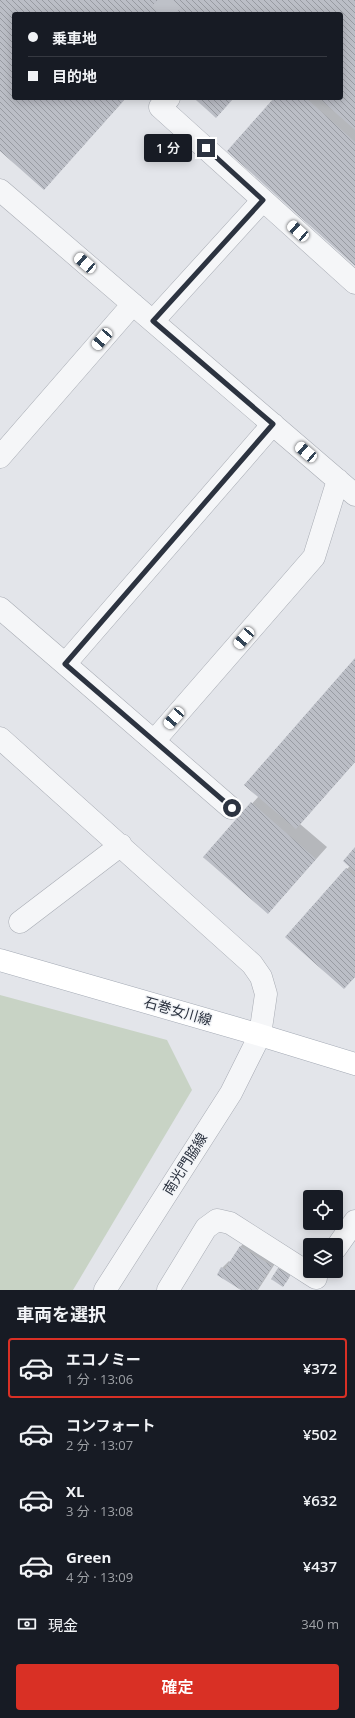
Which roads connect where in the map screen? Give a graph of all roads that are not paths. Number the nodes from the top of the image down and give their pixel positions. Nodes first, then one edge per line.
1 (167, 100) edge
2 (1, 192) edge
3 (263, 200) junction
4 (355, 283) edge
5 (133, 304) junction
6 (153, 321) junction
7 (273, 424) junction
8 (0, 457) edge
9 (338, 480) junction
10 (355, 495) edge
11 (0, 608) edge
12 (65, 664) junction
13 (0, 738) edge
14 (154, 741) junction
15 (232, 808) dead end
16 (121, 845) junction
17 (20, 922) dead end
18 (0, 960) edge
19 (260, 1035) junction
20 (355, 1064) edge
21 (355, 1220) edge
22 (343, 1238) edge
23 (315, 1280) edge
24 (105, 1290) edge
25 (168, 1290) edge

1 - 3 street
2 - 5 street
3 - 4 street
3 - 6 street
5 - 6 street
5 - 8 street
6 - 7 street
7 - 9 street
7 - 12 street
9 - 10 street
9 - 14 street
11 - 12 street
12 - 14 street
13 - 16 street, 南光門脇線
14 - 15 street
16 - 17 street
16 - 19 street, 南光門脇線
18 - 19 main road, 石巻女川線
19 - 20 main road, 石巻女川線
19 - 24 street, 南光門脇線
21 - 22 street
23 - 25 street

